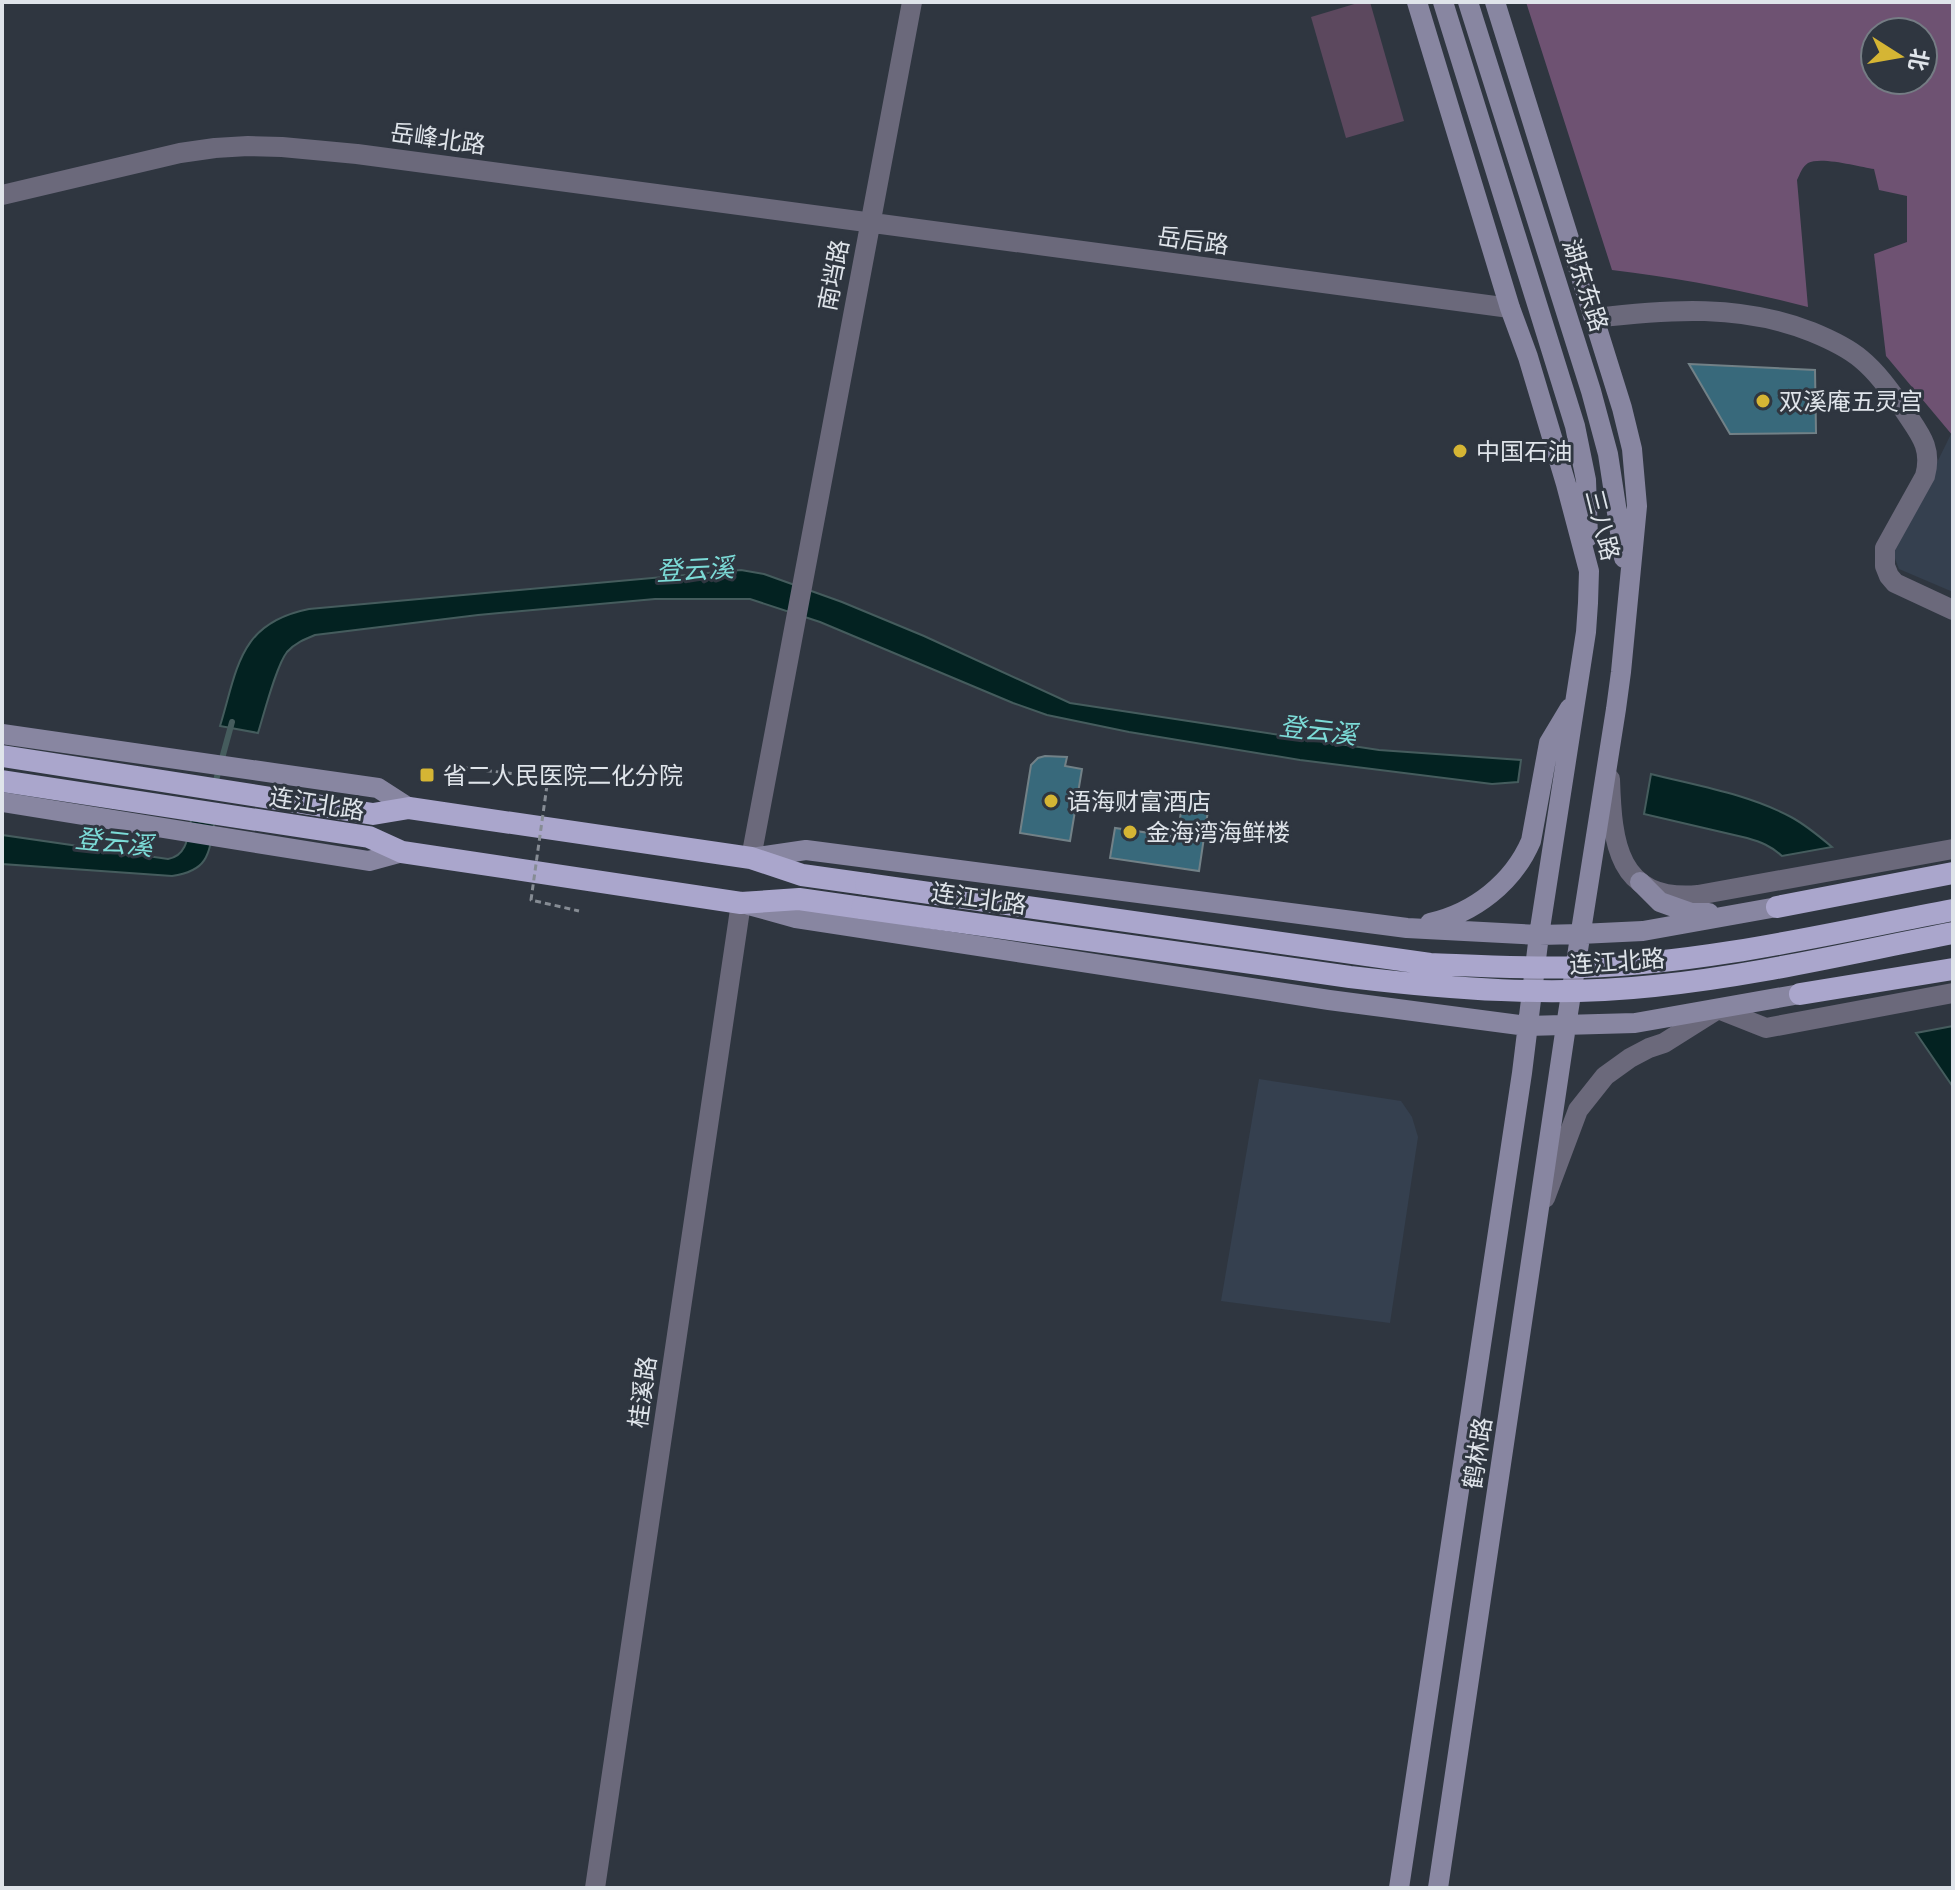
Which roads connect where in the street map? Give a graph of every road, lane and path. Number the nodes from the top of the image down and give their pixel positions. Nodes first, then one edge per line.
1 (912, 2) edge
2 (1417, 2) edge
3 (1443, 2) edge
4 (1468, 2) edge
5 (1495, 2) edge
6 (2, 195) edge
7 (869, 223) junction
8 (1510, 308) junction
9 (1595, 318) junction
10 (1589, 571) junction
11 (1628, 590) junction
12 (1953, 610) edge
13 (1576, 697) junction
14 (2, 734) edge
15 (1609, 754) junction
16 (2, 756) edge
17 (466, 768) dead end
18 (2, 781) edge
19 (2, 802) edge
20 (409, 808) junction
21 (1953, 849) edge
22 (402, 852) junction
23 (751, 858) junction
24 (1953, 873) edge
25 (1640, 882) junction
26 (741, 903) junction
27 (1777, 907) joint
28 (1953, 910) edge
29 (579, 911) dead end
30 (1741, 914) junction
31 (1407, 928) junction
32 (1953, 933) edge
33 (1580, 934) junction
34 (1539, 935) junction
35 (1953, 969) edge
36 (1951, 993) edge
37 (1800, 994) joint
38 (1718, 1009) junction
39 (1527, 1026) junction
40 (1566, 1026) junction
41 (1538, 1217) junction
42 (595, 1888) edge
43 (1399, 1888) edge
44 (1438, 1888) edge

1 - 7 street, 南垱路
2 - 8 main road, 三八路
3 - 10 main road
4 - 11 main road, 湖东东路
5 - 9 main road, 三八路
6 - 7 street, 岳峰北路
7 - 8 street, 岳后路
7 - 23 street, 南垱路
8 - 10 main road, 三八路
9 - 11 main road, 三八路
9 - 12 street
10 - 13 main road, 三八路
11 - 15 main road, 三八路
13 - 31 main road
13 - 34 main road, 三八路
14 - 20 main road
15 - 25 street
15 - 33 main road, 三八路
16 - 20 highway, 连江北路
17 - 29 path, bridge
18 - 22 highway, 连江北路
19 - 22 main road
20 - 23 highway, 连江北路
21 - 25 street
22 - 26 highway, 连江北路
23 - 28 highway, 连江北路, bridge
23 - 31 main road
24 - 27 highway
25 - 30 main road
26 - 32 highway, 连江北路, bridge
26 - 39 main road
26 - 42 street, 桂溪路
27 - 30 main road
30 - 33 main road
31 - 34 main road
33 - 34 main road
33 - 40 main road, 三八路
34 - 39 main road, 三八路
35 - 37 highway
36 - 38 street
37 - 38 main road
38 - 40 main road
38 - 41 street
39 - 40 main road
39 - 43 main road, 三八路
40 - 41 main road, 鹤林路
41 - 44 main road, 鹤林路

